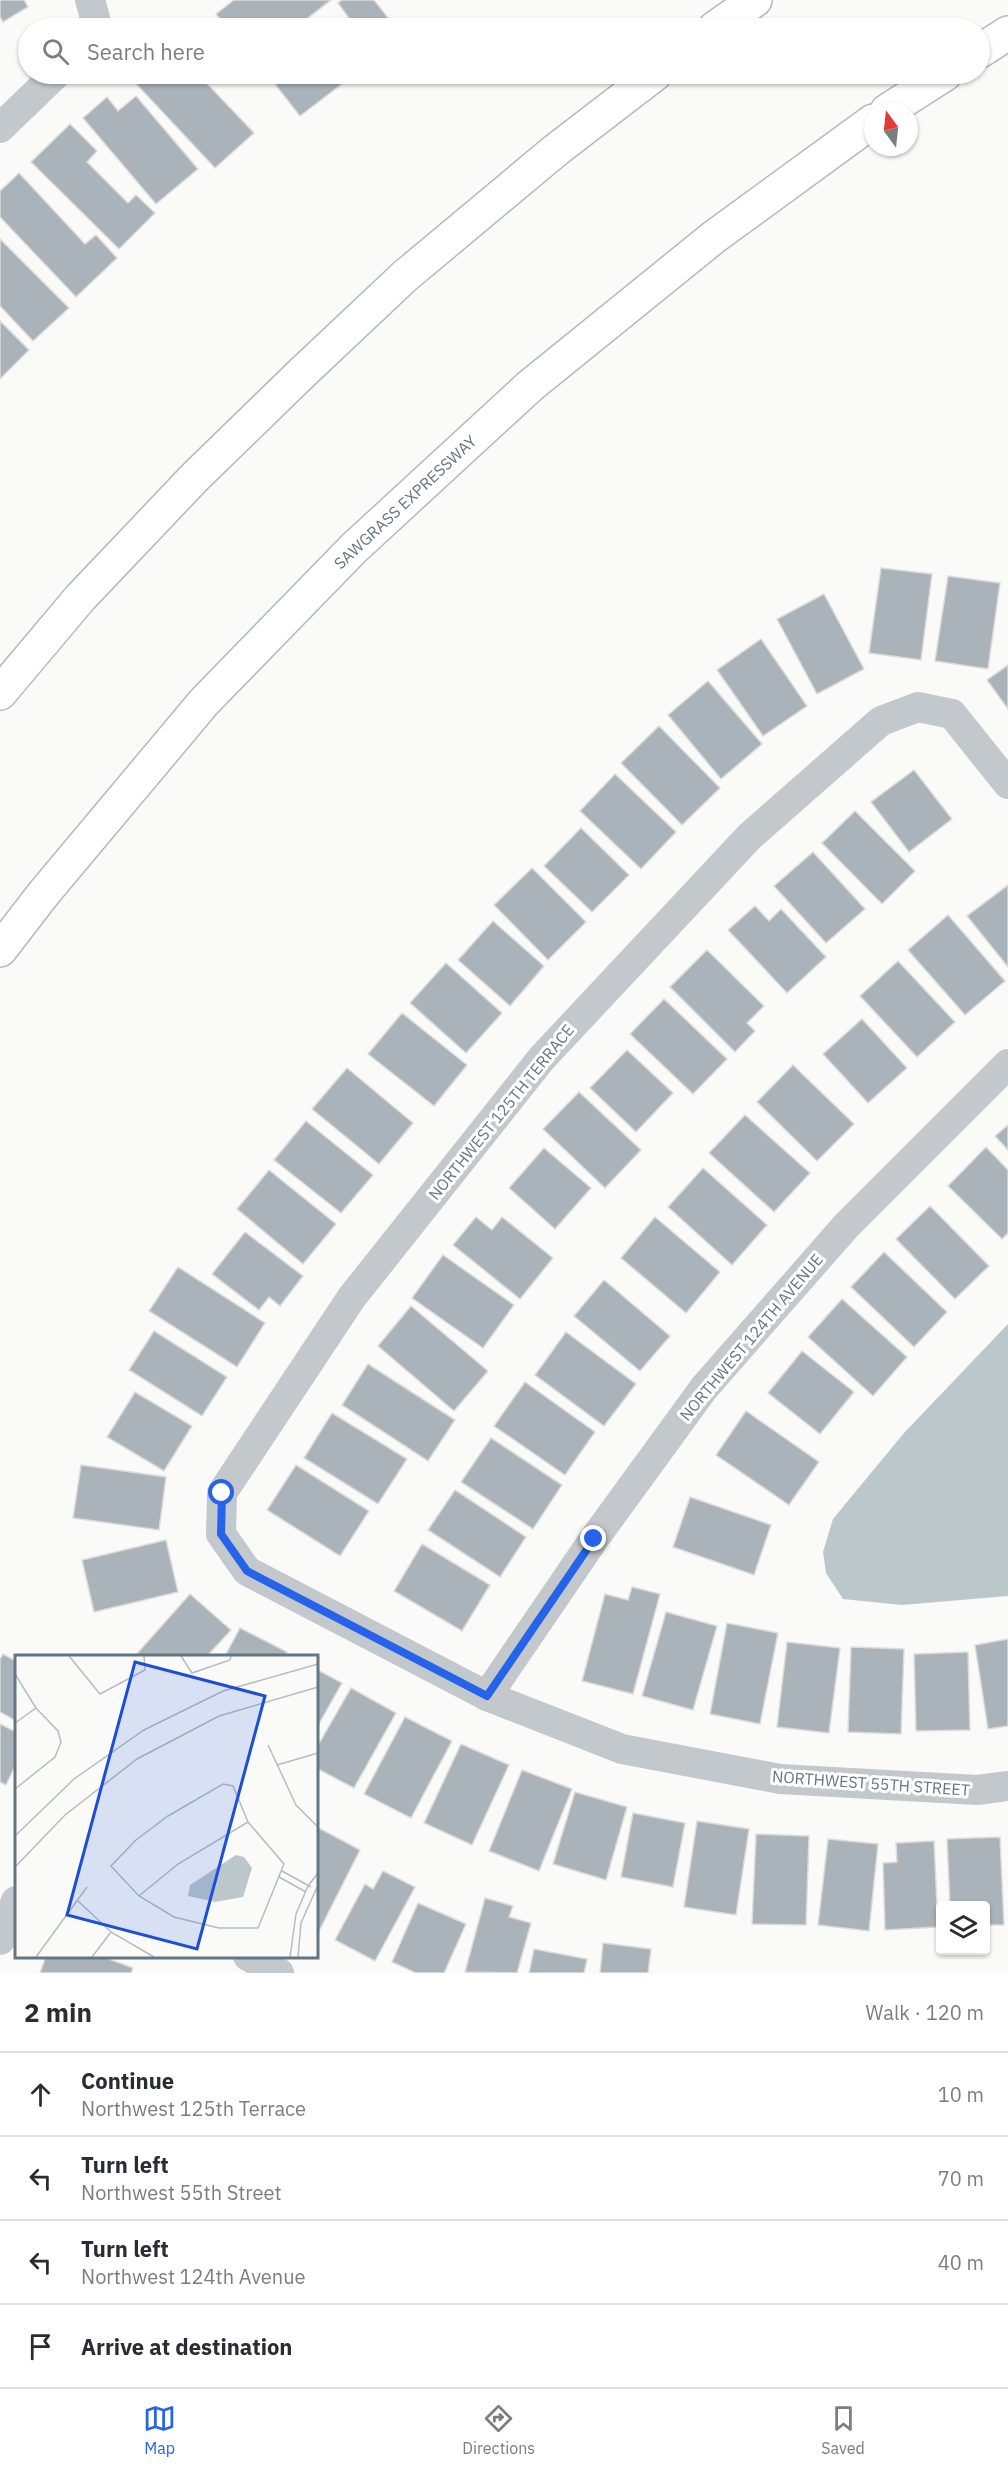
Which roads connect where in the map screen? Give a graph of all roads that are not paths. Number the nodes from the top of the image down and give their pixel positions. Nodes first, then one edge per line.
1 (755, 0) edge
2 (729, 18) edge
3 (1008, 33) edge
4 (990, 45) edge
5 (46, 84) edge
6 (642, 84) edge
7 (929, 84) edge
8 (901, 102) edge
9 (0, 128) edge
10 (864, 128) edge
11 (0, 693) edge
12 (1008, 784) edge
13 (0, 950) edge
14 (1008, 1064) edge
15 (221, 1534) joint
16 (487, 1696) junction
17 (1008, 1786) edge
18 (15, 1903) edge
19 (0, 1940) edge
20 (252, 1958) edge
21 (279, 1973) edge

1 - 2 highway
3 - 4 highway
5 - 9 street
6 - 11 highway
7 - 8 highway
10 - 13 highway, SAWGRASS EXPRESSWAY
12 - 15 street, NORTHWEST 125TH TERRACE
14 - 16 street, NORTHWEST 124TH AVENUE
15 - 16 street, NORTHWEST 55TH STREET
16 - 17 street, NORTHWEST 55TH STREET
18 - 19 street
20 - 21 street

